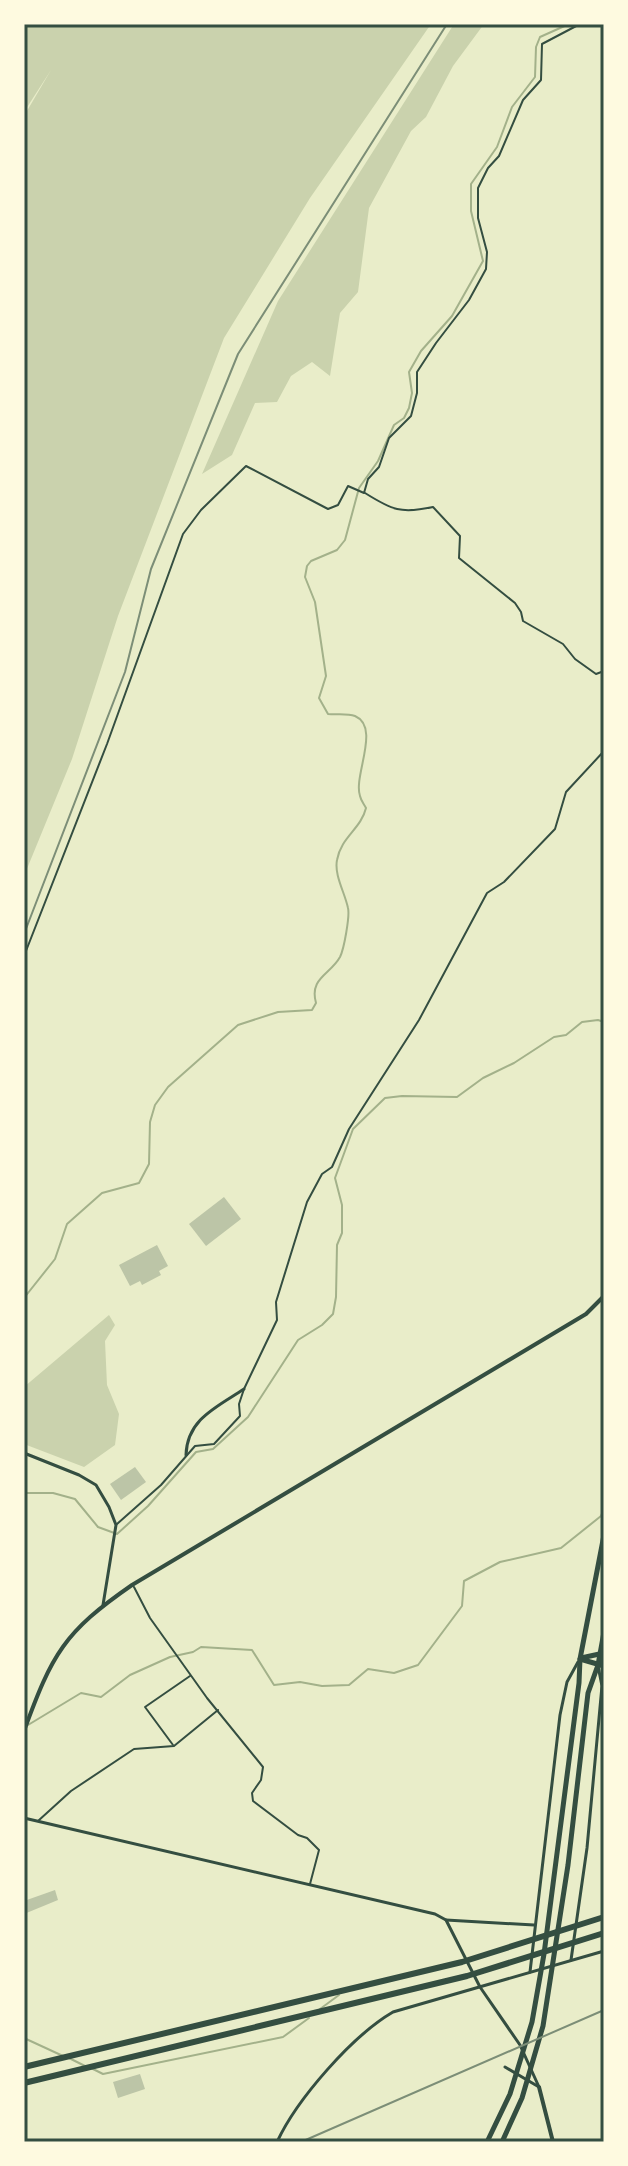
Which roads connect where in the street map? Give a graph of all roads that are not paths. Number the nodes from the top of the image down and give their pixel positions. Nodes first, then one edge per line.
1 (580, 24) edge
2 (364, 493) junction
3 (604, 671) edge
4 (604, 751) edge
5 (24, 956) edge
6 (604, 1296) edge
7 (244, 1389) junction
8 (24, 1453) edge
9 (186, 1455) junction
10 (116, 1525) junction
11 (604, 1535) edge
12 (132, 1585) junction
13 (103, 1605) junction
14 (604, 1632) edge
15 (603, 1641) edge
16 (602, 1653) edge
17 (580, 1659) junction
18 (602, 1667) edge
19 (191, 1675) junction
20 (218, 1710) junction
21 (24, 1731) edge
22 (174, 1746) junction
23 (24, 1818) edge
24 (37, 1822) junction
25 (309, 1885) junction
26 (604, 1917) edge
27 (446, 1920) junction
28 (534, 1925) junction
29 (604, 1933) edge
30 (604, 1951) edge
31 (571, 1960) junction
32 (530, 1972) junction
33 (480, 1987) junction
34 (24, 2067) edge
35 (505, 2067) dead end
36 (24, 2083) edge
37 (539, 2087) junction
38 (277, 2142) edge
39 (487, 2142) edge
40 (502, 2142) edge
41 (553, 2142) edge

1 - 2 lane
2 - 3 lane
2 - 5 lane
4 - 7 lane
6 - 12 street
7 - 9 street
7 - 9 lane
8 - 10 street
9 - 10 lane
10 - 13 street
11 - 17 main road
12 - 13 street
12 - 19 lane
13 - 21 street
14 - 15 main road
15 - 16 main road
16 - 17 main road
16 - 18 main road
17 - 18 main road
17 - 28 street
17 - 39 main road
18 - 31 street
18 - 40 main road
19 - 20 lane
19 - 22 lane
20 - 22 lane
20 - 25 lane
22 - 24 lane
23 - 24 street
24 - 25 street
25 - 27 street
26 - 34 highway
27 - 28 street
27 - 33 street
28 - 32 street
29 - 36 highway
30 - 31 street
31 - 32 street
32 - 33 street
33 - 37 street
33 - 38 street
35 - 37 street
37 - 41 street

